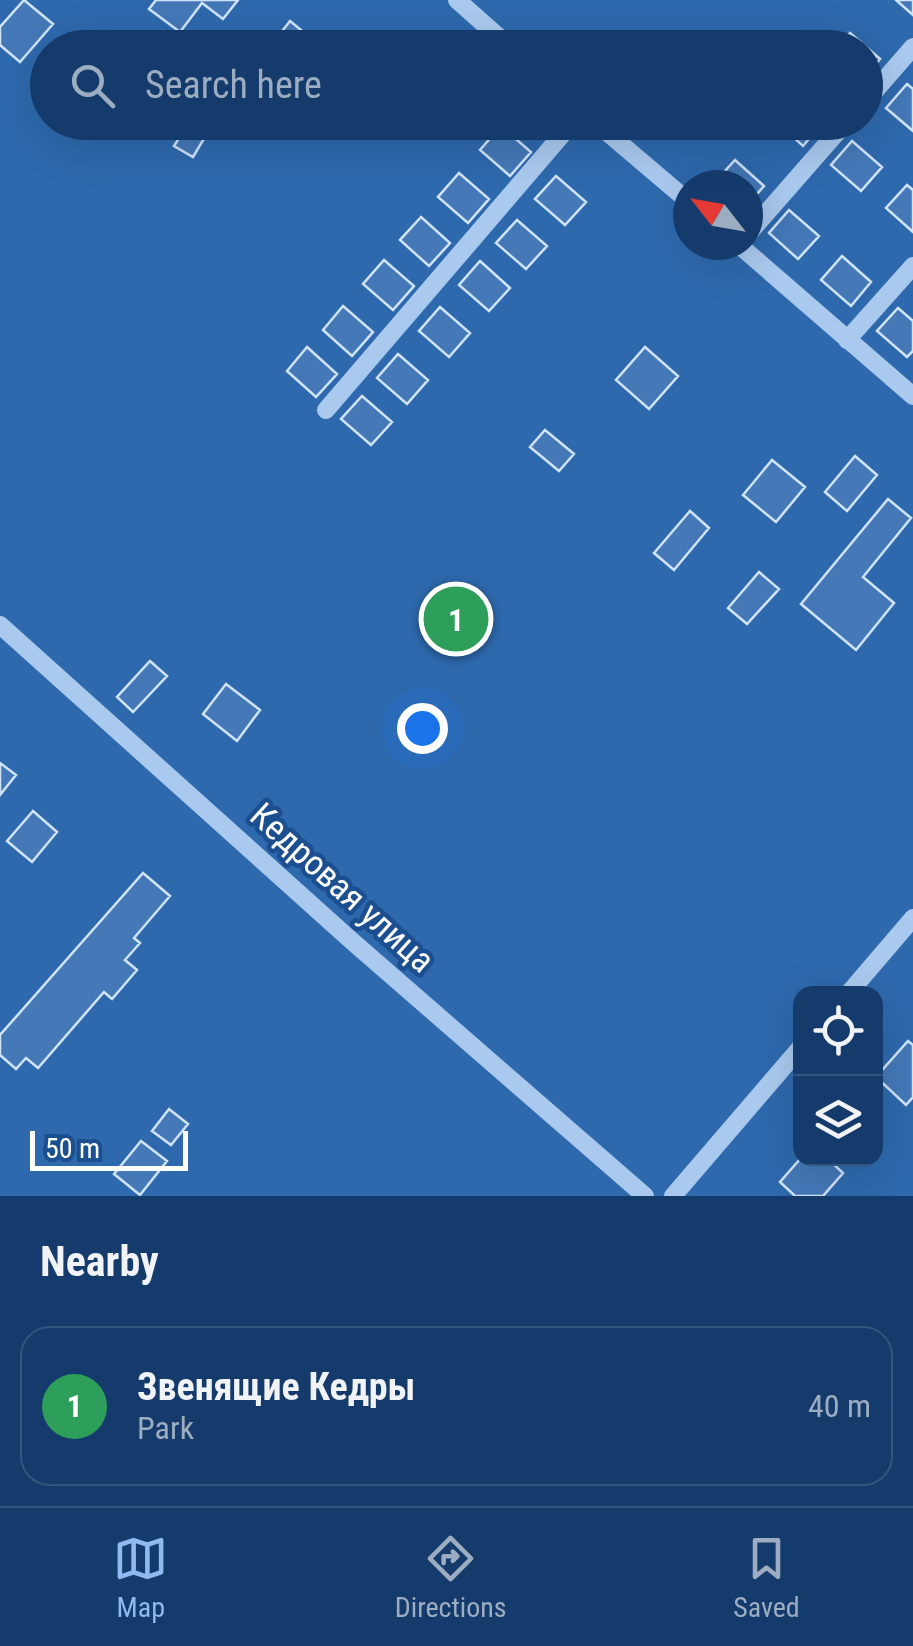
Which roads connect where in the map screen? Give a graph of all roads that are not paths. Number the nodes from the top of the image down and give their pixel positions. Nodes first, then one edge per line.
1 (457, 0) edge
2 (490, 30) edge
3 (913, 48) edge
4 (883, 82) edge
5 (558, 140) edge
6 (616, 140) edge
7 (830, 140) edge
8 (673, 188) edge
9 (763, 217) edge
10 (756, 260) edge
11 (913, 266) edge
12 (847, 340) junction
13 (913, 396) edge
14 (326, 410) dead end
15 (0, 625) edge
16 (913, 918) edge
17 (855, 986) edge
18 (793, 1056) edge
19 (645, 1196) edge
20 (673, 1196) edge

1 - 2 street
3 - 4 street
5 - 14 street
6 - 8 street
7 - 9 street
10 - 12 street
11 - 12 street
12 - 13 street
15 - 19 street, Кедровая улица
16 - 17 street
18 - 20 street

